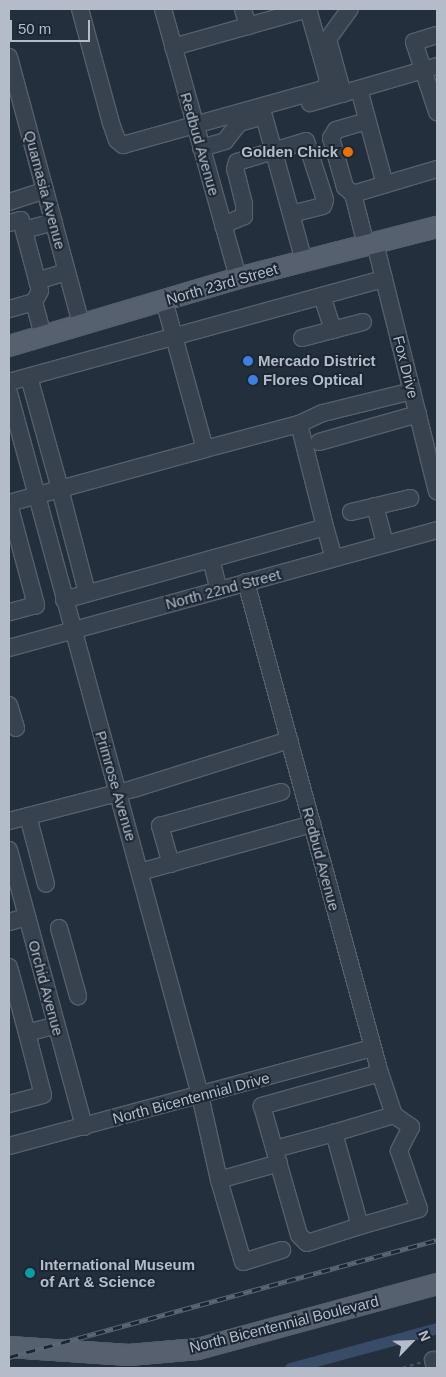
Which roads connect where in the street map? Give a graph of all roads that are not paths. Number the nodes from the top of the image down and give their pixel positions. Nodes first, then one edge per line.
1 (80, 9) edge
2 (163, 9) edge
3 (243, 9) edge
4 (308, 9) edge
5 (350, 9) edge
6 (248, 26) junction
7 (437, 35) edge
8 (173, 47) junction
9 (9, 56) edge
10 (431, 68) edge
11 (359, 89) junction
12 (343, 94) junction
13 (437, 112) edge
14 (264, 116) junction
15 (367, 121) junction
16 (195, 124) junction
17 (201, 148) junction
18 (273, 150) junction
19 (437, 170) edge
20 (385, 185) junction
21 (45, 190) junction
22 (353, 194) junction
23 (9, 202) edge
24 (291, 214) junction
25 (54, 222) junction
26 (223, 225) junction
27 (16, 227) edge
28 (437, 227) edge
29 (371, 244) junction
30 (304, 261) junction
31 (67, 272) junction
32 (238, 278) junction
33 (384, 279) junction
34 (37, 281) junction
35 (322, 296) junction
36 (164, 300) junction
37 (34, 302) junction
38 (9, 309) edge
39 (363, 322) dead end
40 (81, 324) junction
41 (333, 330) junction
42 (43, 336) junction
43 (174, 337) junction
44 (302, 338) dead end
45 (9, 346) edge
46 (29, 377) junction
47 (9, 382) edge
48 (412, 392) junction
49 (9, 398) edge
50 (418, 414) junction
51 (299, 424) junction
52 (318, 442) dead end
53 (205, 449) junction
54 (60, 489) junction
55 (437, 491) edge
56 (36, 496) junction
57 (410, 498) dead end
58 (9, 503) edge
59 (375, 506) junction
60 (351, 512) dead end
61 (325, 526) junction
62 (437, 530) edge
63 (385, 544) junction
64 (334, 558) junction
65 (211, 559) junction
66 (246, 582) junction
67 (219, 590) junction
68 (87, 593) junction
69 (64, 600) junction
70 (9, 612) edge
71 (72, 630) junction
72 (9, 648) edge
73 (9, 706) edge
74 (16, 728) dead end
75 (289, 740) junction
76 (118, 792) junction
77 (281, 792) dead end
78 (28, 816) junction
79 (9, 821) edge
80 (312, 824) junction
81 (9, 850) edge
82 (171, 864) junction
83 (140, 872) junction
84 (46, 884) dead end
85 (27, 917) junction
86 (9, 922) edge
87 (59, 928) dead end
88 (68, 961) junction
89 (9, 967) edge
90 (41, 969) junction
91 (78, 996) dead end
92 (14, 1006) edge
93 (56, 1025) junction
94 (27, 1033) junction
95 (372, 1048) junction
96 (380, 1073) junction
97 (255, 1080) junction
98 (200, 1095) junction
99 (9, 1104) edge
100 (262, 1106) junction
101 (394, 1115) junction
102 (84, 1127) junction
103 (334, 1133) junction
104 (9, 1146) edge
105 (277, 1156) junction
106 (219, 1180) junction
107 (360, 1226) junction
108 (282, 1250) dead end
109 (437, 1284) edge
110 (9, 1347) edge

1 - 16 street
2 - 8 street, Redbud Avenue
3 - 6 street
4 - 6 street
4 - 16 street
5 - 12 street
6 - 8 street
7 - 10 street
8 - 16 street, Redbud Avenue
9 - 21 street, Quamasia Avenue
10 - 11 street
10 - 13 street
11 - 12 street
11 - 15 street
12 - 14 street
14 - 17 street
14 - 18 street
15 - 20 street
15 - 22 street, Fox Drive
16 - 17 street, Redbud Avenue
17 - 26 street, Redbud Avenue
18 - 24 street
18 - 24 street
18 - 26 street
19 - 20 street
20 - 22 street
21 - 23 street
21 - 25 street, Quamasia Avenue
22 - 29 street, Fox Drive
24 - 30 street
25 - 27 street
25 - 31 street, Quamasia Avenue
26 - 32 street, Redbud Avenue
27 - 34 street
28 - 29 main road, North 23rd Street
29 - 30 main road, North 23rd Street
29 - 33 street, Fox Drive
30 - 32 main road, North 23rd Street
31 - 34 street
31 - 40 street, Quamasia Avenue
32 - 36 main road, North 23rd Street
33 - 35 street
33 - 48 street, Fox Drive
34 - 37 street
35 - 41 street
35 - 43 street
36 - 40 main road, North 23rd Street
36 - 43 street
37 - 38 street
37 - 42 street
39 - 41 street
40 - 42 main road, North 23rd Street
41 - 44 street
42 - 45 main road, North 23rd Street
43 - 46 street
43 - 53 street
46 - 47 street
46 - 54 street
48 - 50 street, Fox Drive
48 - 51 street
49 - 56 street, Primrose Avenue
50 - 52 street
50 - 55 street, Fox Drive
51 - 53 street
51 - 61 street
53 - 54 street
54 - 56 street
54 - 68 street
56 - 58 street
56 - 69 street, Primrose Avenue
57 - 59 street
58 - 70 street
59 - 60 street
59 - 63 street
61 - 64 street
61 - 65 street
62 - 63 street, North 22nd Street
63 - 64 street, North 22nd Street
64 - 66 street, North 22nd Street
65 - 67 street
65 - 68 street
66 - 67 street, North 22nd Street
66 - 75 street, Redbud Avenue
67 - 71 street, North 22nd Street
68 - 69 street
69 - 71 street, Primrose Avenue
71 - 72 street, North 22nd Street
71 - 76 street, Primrose Avenue
73 - 74 street
75 - 76 street
75 - 80 street, Redbud Avenue
76 - 78 street
76 - 83 street, Primrose Avenue
77 - 82 street
78 - 79 street
78 - 84 street
80 - 82 street
80 - 95 street, Redbud Avenue
81 - 85 street, Orchid Avenue
82 - 83 street
83 - 98 street, Primrose Avenue
85 - 86 street
85 - 90 street, Orchid Avenue
87 - 88 street
88 - 90 street
88 - 91 street
89 - 92 street
90 - 93 street, Orchid Avenue
92 - 94 street
93 - 94 street
93 - 102 street, Orchid Avenue
94 - 99 street
95 - 96 street, Redbud Avenue
95 - 97 street, North Bicentennial Drive
96 - 100 street
96 - 101 street, Redbud Avenue
97 - 98 street, North Bicentennial Drive
97 - 100 street
98 - 102 street, North Bicentennial Drive
98 - 106 street, Primrose Avenue
100 - 105 street
101 - 103 street
101 - 107 street
102 - 104 street, North Bicentennial Drive
103 - 105 street
103 - 107 street
105 - 106 street
105 - 107 street
106 - 108 street, Primrose Avenue
109 - 110 main road, North Bicentennial Boulevard

